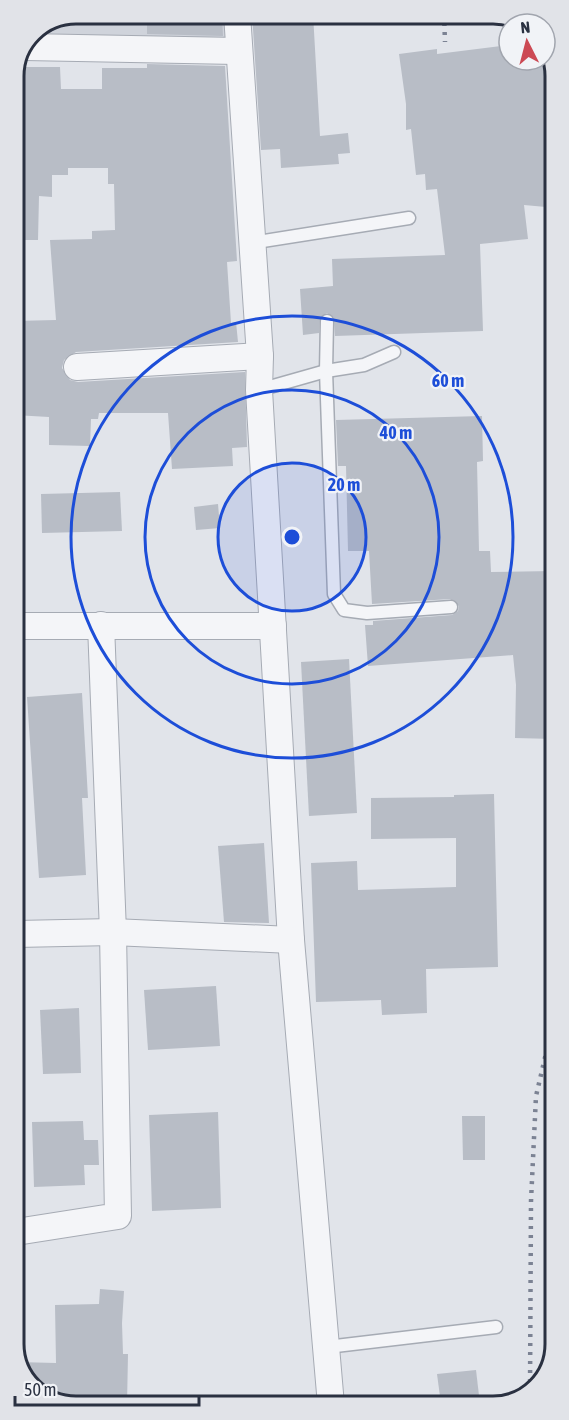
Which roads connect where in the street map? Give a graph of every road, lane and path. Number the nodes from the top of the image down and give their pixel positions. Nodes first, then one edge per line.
1 (237, 24) edge
2 (33, 47) edge
3 (237, 51) junction
4 (409, 218) dead end
5 (251, 243) junction
6 (327, 321) dead end
7 (394, 352) dead end
8 (260, 356) junction
9 (77, 367) dead end
10 (326, 371) junction
11 (259, 390) junction
12 (451, 607) dead end
13 (101, 625) junction
14 (24, 626) edge
15 (273, 626) junction
16 (113, 932) junction
17 (24, 934) edge
18 (291, 940) junction
19 (24, 1231) edge
20 (496, 1327) dead end
21 (327, 1347) junction
22 (330, 1396) edge

1 - 3 street
2 - 3 street
3 - 5 street
4 - 5 lane
5 - 8 street
6 - 10 lane
7 - 10 lane
8 - 9 street
8 - 11 street
10 - 11 lane
10 - 12 lane
11 - 15 street
13 - 14 street
13 - 15 street
13 - 16 street
15 - 18 street
16 - 17 street
16 - 18 street
16 - 19 street
18 - 21 street
20 - 21 lane
21 - 22 street

